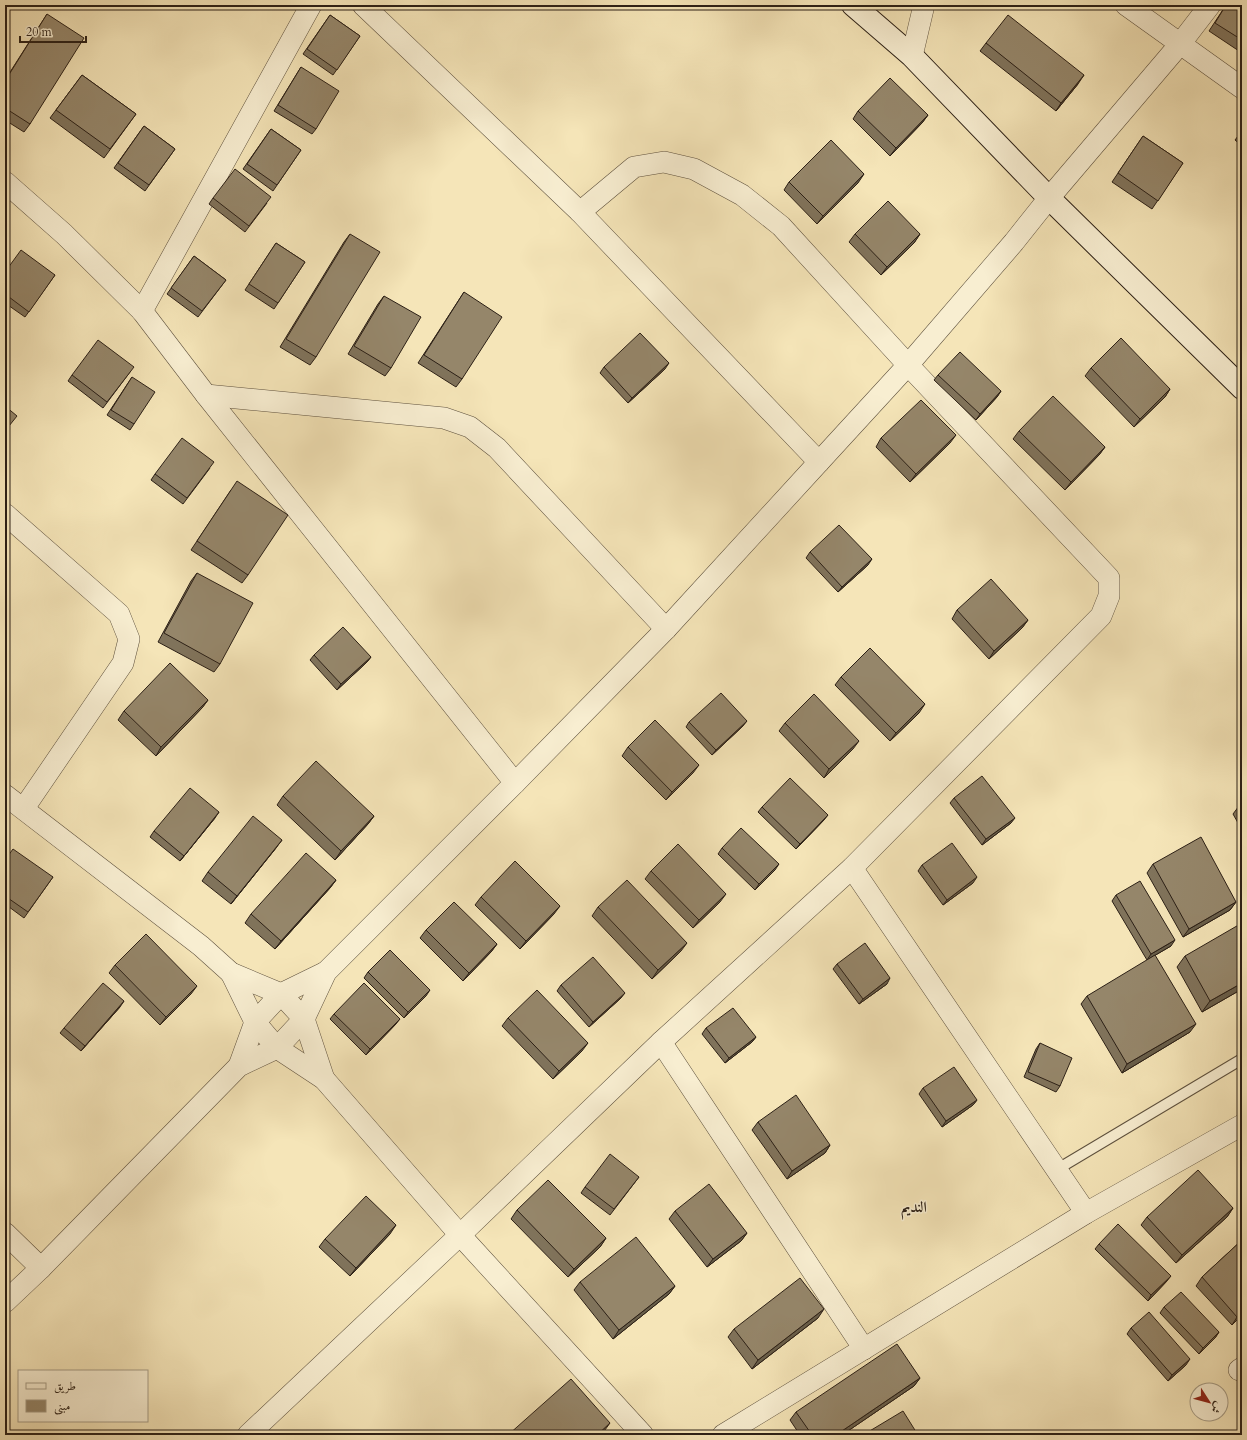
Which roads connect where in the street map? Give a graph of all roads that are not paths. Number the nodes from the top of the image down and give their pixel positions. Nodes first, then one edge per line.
1 (311, 5) edge
2 (363, 5) edge
3 (853, 5) edge
4 (924, 5) edge
5 (1126, 5) edge
6 (1210, 5) edge
7 (1180, 44) junction
8 (912, 56) junction
9 (1242, 88) edge
10 (5, 182) edge
11 (1049, 198) junction
12 (580, 212) junction
13 (142, 311) junction
14 (908, 365) junction
15 (1242, 388) edge
16 (206, 395) junction
17 (819, 462) junction
18 (5, 514) edge
19 (666, 628) junction
20 (515, 783) junction
21 (5, 795) edge
22 (24, 808) junction
23 (852, 868) junction
24 (326, 972) junction
25 (231, 974) junction
26 (281, 994) junction
27 (304, 1019) junction
28 (256, 1022) junction
29 (661, 1042) junction
30 (277, 1048) junction
31 (1242, 1059) edge
32 (238, 1066) junction
33 (324, 1079) junction
34 (1242, 1125) edge
35 (1056, 1170) junction
36 (1086, 1213) junction
37 (5, 1232) edge
38 (460, 1235) junction
39 (41, 1268) junction
40 (5, 1302) edge
41 (864, 1349) junction
42 (248, 1435) edge
43 (643, 1435) edge
44 (723, 1435) edge

1 - 13 street
2 - 12 street
3 - 8 main road
4 - 8 street
5 - 7 street
6 - 7 street
7 - 9 street
7 - 11 street
8 - 11 main road
10 - 13 street
11 - 14 street
11 - 15 main road
12 - 14 street
12 - 17 street
13 - 16 street
14 - 17 street
14 - 23 street
16 - 19 street
16 - 20 street
17 - 19 street
18 - 22 street
19 - 20 street
20 - 24 street
21 - 22 street
22 - 25 street
23 - 29 street
23 - 35 street
24 - 26 street
24 - 27 street
25 - 26 street
25 - 28 street
26 - 27 street
26 - 28 street
27 - 30 street
27 - 33 street
28 - 30 street
28 - 32 street
29 - 38 street
29 - 41 street
30 - 32 street
30 - 33 street
31 - 35 lane
32 - 39 street
33 - 38 street
34 - 36 street
35 - 36 street
36 - 41 street
37 - 39 street
38 - 42 street
38 - 43 street
39 - 40 street
41 - 44 street

